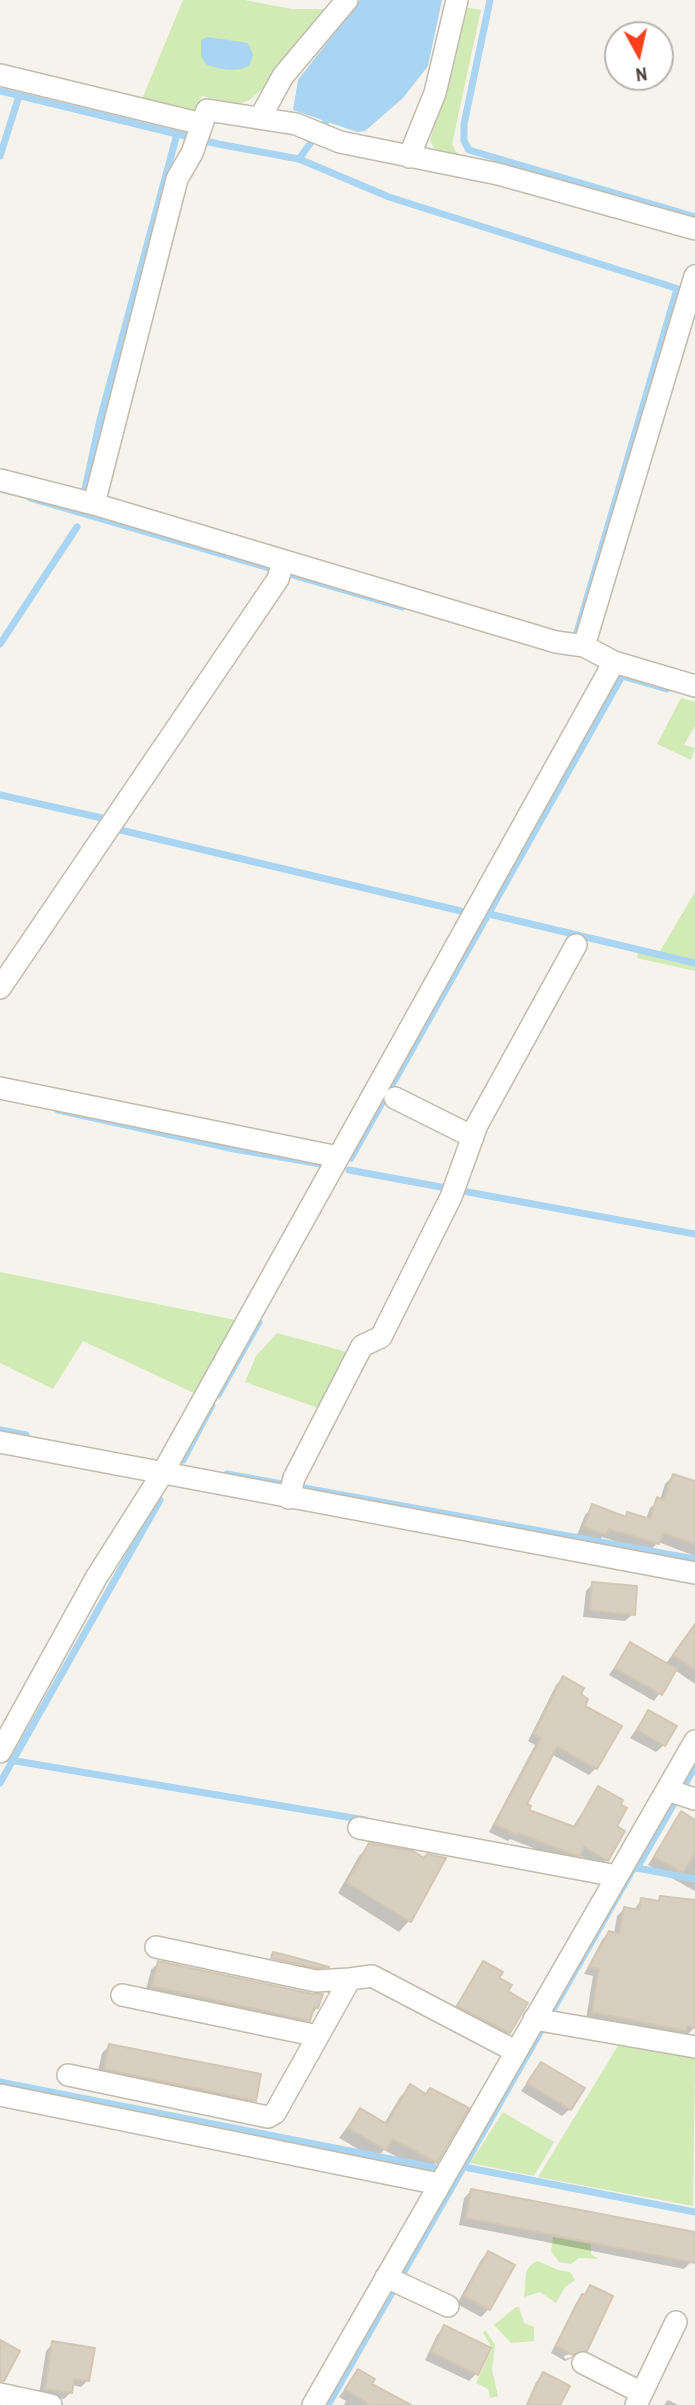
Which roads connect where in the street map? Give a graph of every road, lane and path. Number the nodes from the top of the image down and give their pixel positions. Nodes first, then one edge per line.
1 (347, 0) edge
2 (457, 0) edge
3 (0, 75) edge
4 (261, 116) junction
5 (198, 134) junction
6 (408, 157) junction
7 (695, 229) edge
8 (691, 287) edge
9 (0, 480) edge
10 (86, 502) junction
11 (281, 570) junction
12 (577, 645) junction
13 (614, 662) junction
14 (695, 686) edge
15 (576, 945) dead end
16 (0, 988) edge
17 (0, 1088) edge
18 (395, 1098) dead end
19 (473, 1137) junction
20 (338, 1157) junction
21 (0, 1443) edge
22 (162, 1474) junction
23 (291, 1489) junction
24 (695, 1573) edge
25 (695, 1741) edge
26 (0, 1752) edge
27 (679, 1795) edge
28 (359, 1828) dead end
29 (620, 1871) junction
30 (156, 1947) dead end
31 (350, 1979) junction
32 (122, 1995) dead end
33 (543, 2020) junction
34 (318, 2036) junction
35 (695, 2047) edge
36 (515, 2051) junction
37 (68, 2075) dead end
38 (0, 2095) edge
39 (444, 2174) junction
40 (393, 2281) junction
41 (448, 2306) dead end
42 (676, 2322) dead end
43 (583, 2363) dead end
44 (0, 2394) edge
45 (639, 2399) edge
46 (51, 2405) edge
47 (313, 2405) edge

1 - 4 street
2 - 6 street
3 - 5 street
4 - 5 street
4 - 6 street
5 - 10 street
6 - 7 street
8 - 12 street
9 - 10 street
10 - 11 street
11 - 12 street
11 - 16 street
12 - 13 street
13 - 14 street
13 - 20 street
15 - 19 street
17 - 20 street
18 - 19 street
19 - 23 street
20 - 22 street
21 - 22 street
22 - 23 street
22 - 26 street
23 - 24 street
25 - 27 street
27 - 29 street
28 - 29 street
29 - 33 street
30 - 31 street
31 - 34 street
31 - 36 street
32 - 34 street
33 - 35 street
33 - 36 street
34 - 37 street
36 - 39 street
38 - 39 street
39 - 40 street
40 - 41 street
40 - 47 street
42 - 45 street
43 - 45 street
44 - 46 street

